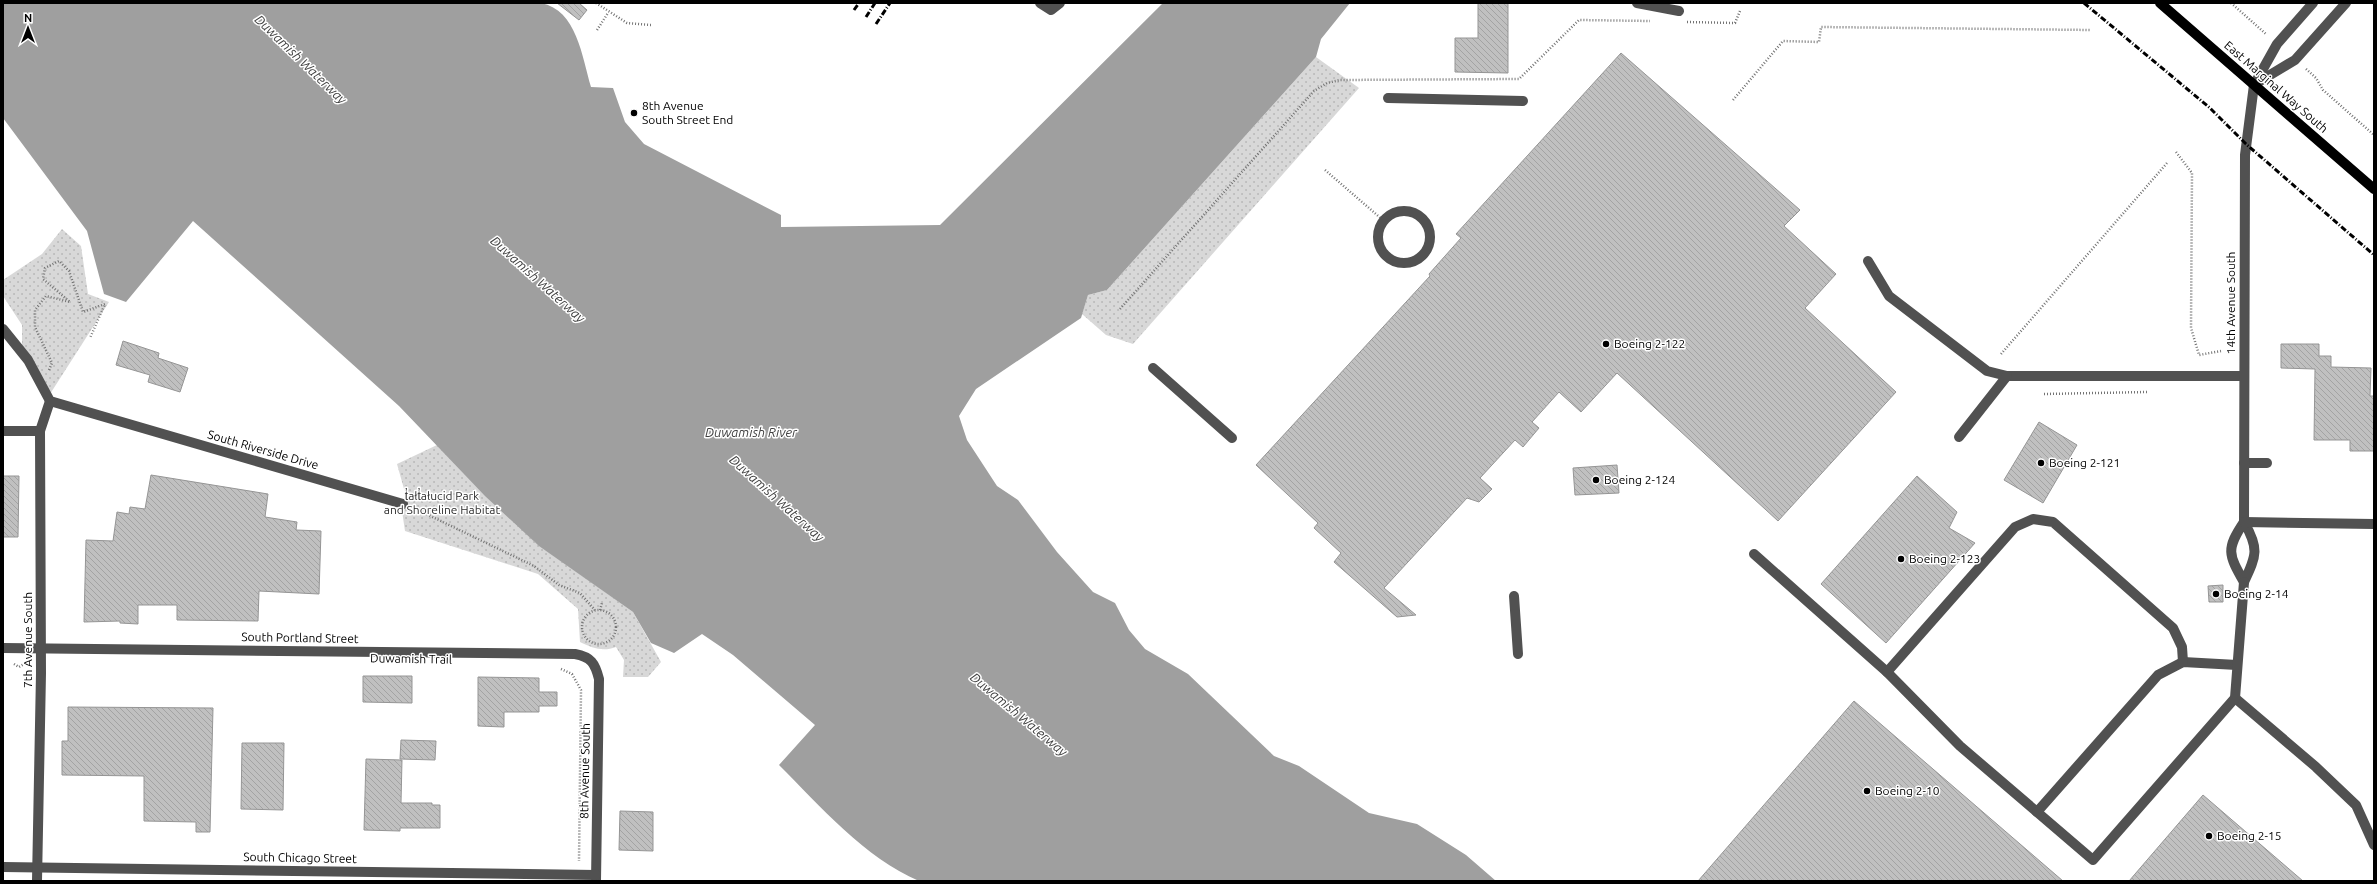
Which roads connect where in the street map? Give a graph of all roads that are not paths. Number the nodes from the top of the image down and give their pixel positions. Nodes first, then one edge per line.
1 (1040, 3) edge
2 (1060, 3) edge
3 (1637, 3) edge
4 (2160, 3) edge
5 (2313, 3) edge
6 (2346, 3) edge
7 (1679, 11) dead end
8 (2254, 85) junction
9 (1388, 98) dead end
10 (1523, 101) dead end
11 (2374, 189) edge
12 (1384, 221) joint
13 (1868, 261) dead end
14 (3, 329) edge
15 (1153, 368) dead end
16 (2007, 376) junction
17 (2244, 376) junction
18 (50, 401) junction
19 (3, 431) edge
20 (40, 431) junction
21 (1959, 437) dead end
22 (1232, 438) dead end
23 (2244, 463) junction
24 (2267, 463) dead end
25 (403, 504) road end
26 (2244, 522) junction
27 (2374, 524) edge
28 (1754, 554) dead end
29 (2244, 582) junction
30 (1514, 596) dead end
31 (3, 648) edge
32 (41, 648) junction
33 (1518, 654) dead end
34 (595, 662) joint
35 (2183, 662) junction
36 (2237, 665) junction
37 (1887, 672) junction
38 (2235, 698) junction
39 (2037, 812) junction
40 (2374, 845) edge
41 (3, 867) edge
42 (37, 868) junction
43 (596, 878) edge
44 (37, 881) edge

1 - 2 street
3 - 7 street
4 - 8 main road, East Marginal Way South
5 - 8 street
6 - 8 street
8 - 11 main road, East Marginal Way South
8 - 17 street, 14th Avenue South
9 - 10 street
12 - 12 street
13 - 16 street
14 - 18 street
15 - 22 street
16 - 17 street
16 - 21 street
17 - 23 street, 14th Avenue South
18 - 20 street, 7th Avenue South
18 - 25 street, South Riverside Drive
19 - 20 street
20 - 32 street, 7th Avenue South
23 - 24 street
23 - 26 street, 14th Avenue South
26 - 27 street
26 - 29 street
26 - 29 street
28 - 37 street
29 - 36 street
30 - 33 street
31 - 32 street, South Portland Street
32 - 34 street, South Portland Street
32 - 42 street, 7th Avenue South
34 - 43 street, 8th Avenue South
35 - 36 street
35 - 37 street
35 - 39 street
36 - 38 street
37 - 39 street
38 - 39 street
38 - 40 street
41 - 42 street, South Chicago Street
42 - 43 street, South Chicago Street
42 - 44 street, 7th Avenue South

